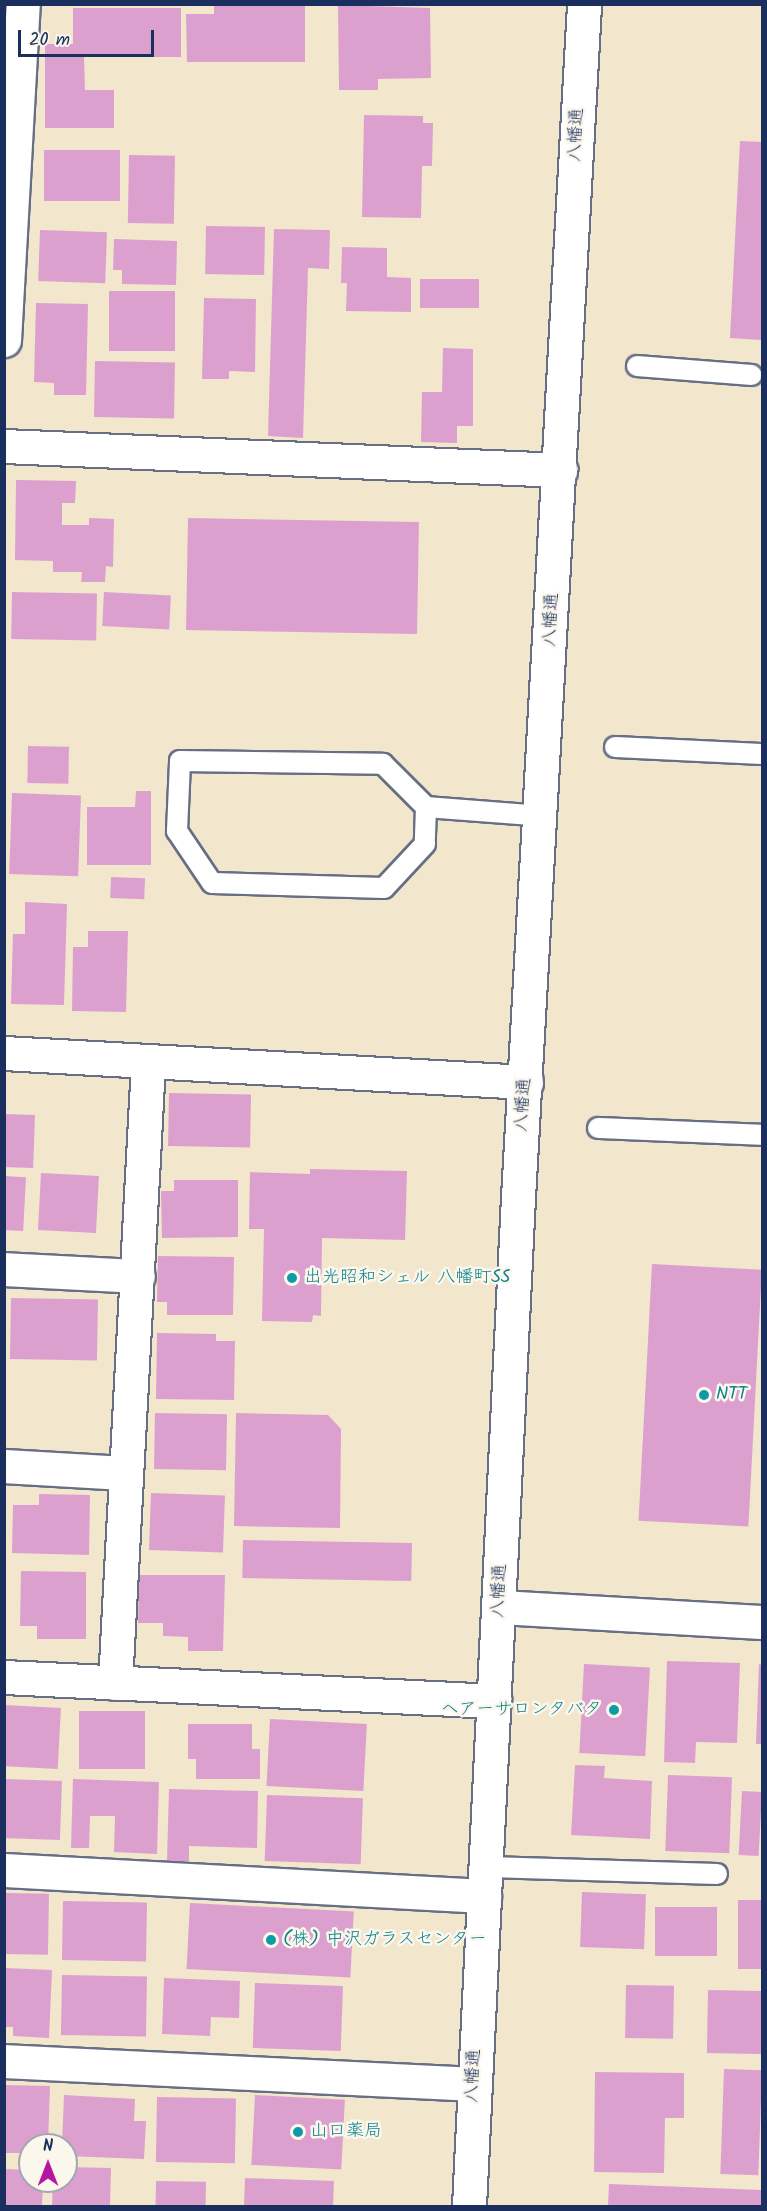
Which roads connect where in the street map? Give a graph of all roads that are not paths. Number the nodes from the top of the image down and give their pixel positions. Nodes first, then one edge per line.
1 (23, 4) edge
2 (584, 4) edge
3 (8, 206) edge
4 (4, 340) edge
5 (637, 366) dead end
6 (752, 375) dead end
7 (4, 446) edge
8 (560, 470) junction
9 (615, 747) dead end
10 (762, 754) edge
11 (426, 807) junction
12 (542, 816) junction
13 (4, 1053) edge
14 (148, 1064) junction
15 (526, 1082) junction
16 (598, 1128) dead end
17 (762, 1135) edge
18 (4, 1269) edge
19 (138, 1276) junction
20 (4, 1466) edge
21 (125, 1473) junction
22 (499, 1607) junction
23 (762, 1622) edge
24 (4, 1677) edge
25 (115, 1683) junction
26 (494, 1701) junction
27 (4, 1870) edge
28 (717, 1874) dead end
29 (485, 1882) junction
30 (4, 2061) edge
31 (474, 2084) junction
32 (469, 2206) edge

1 - 3 street
2 - 8 street, 八幡通
3 - 4 street
5 - 6 lane
7 - 8 street
8 - 12 street, 八幡通
9 - 10 lane
11 - 11 lane
11 - 12 lane
12 - 15 street, 八幡通
13 - 14 street
14 - 15 street
14 - 19 street
15 - 22 street, 八幡通
16 - 17 lane
18 - 19 street
19 - 21 street
20 - 21 street
21 - 25 street
22 - 23 street
22 - 26 street, 八幡通
24 - 25 street
25 - 26 street
26 - 29 street, 八幡通
27 - 29 street
28 - 29 lane
29 - 31 street, 八幡通
30 - 31 street
31 - 32 street, 八幡通

